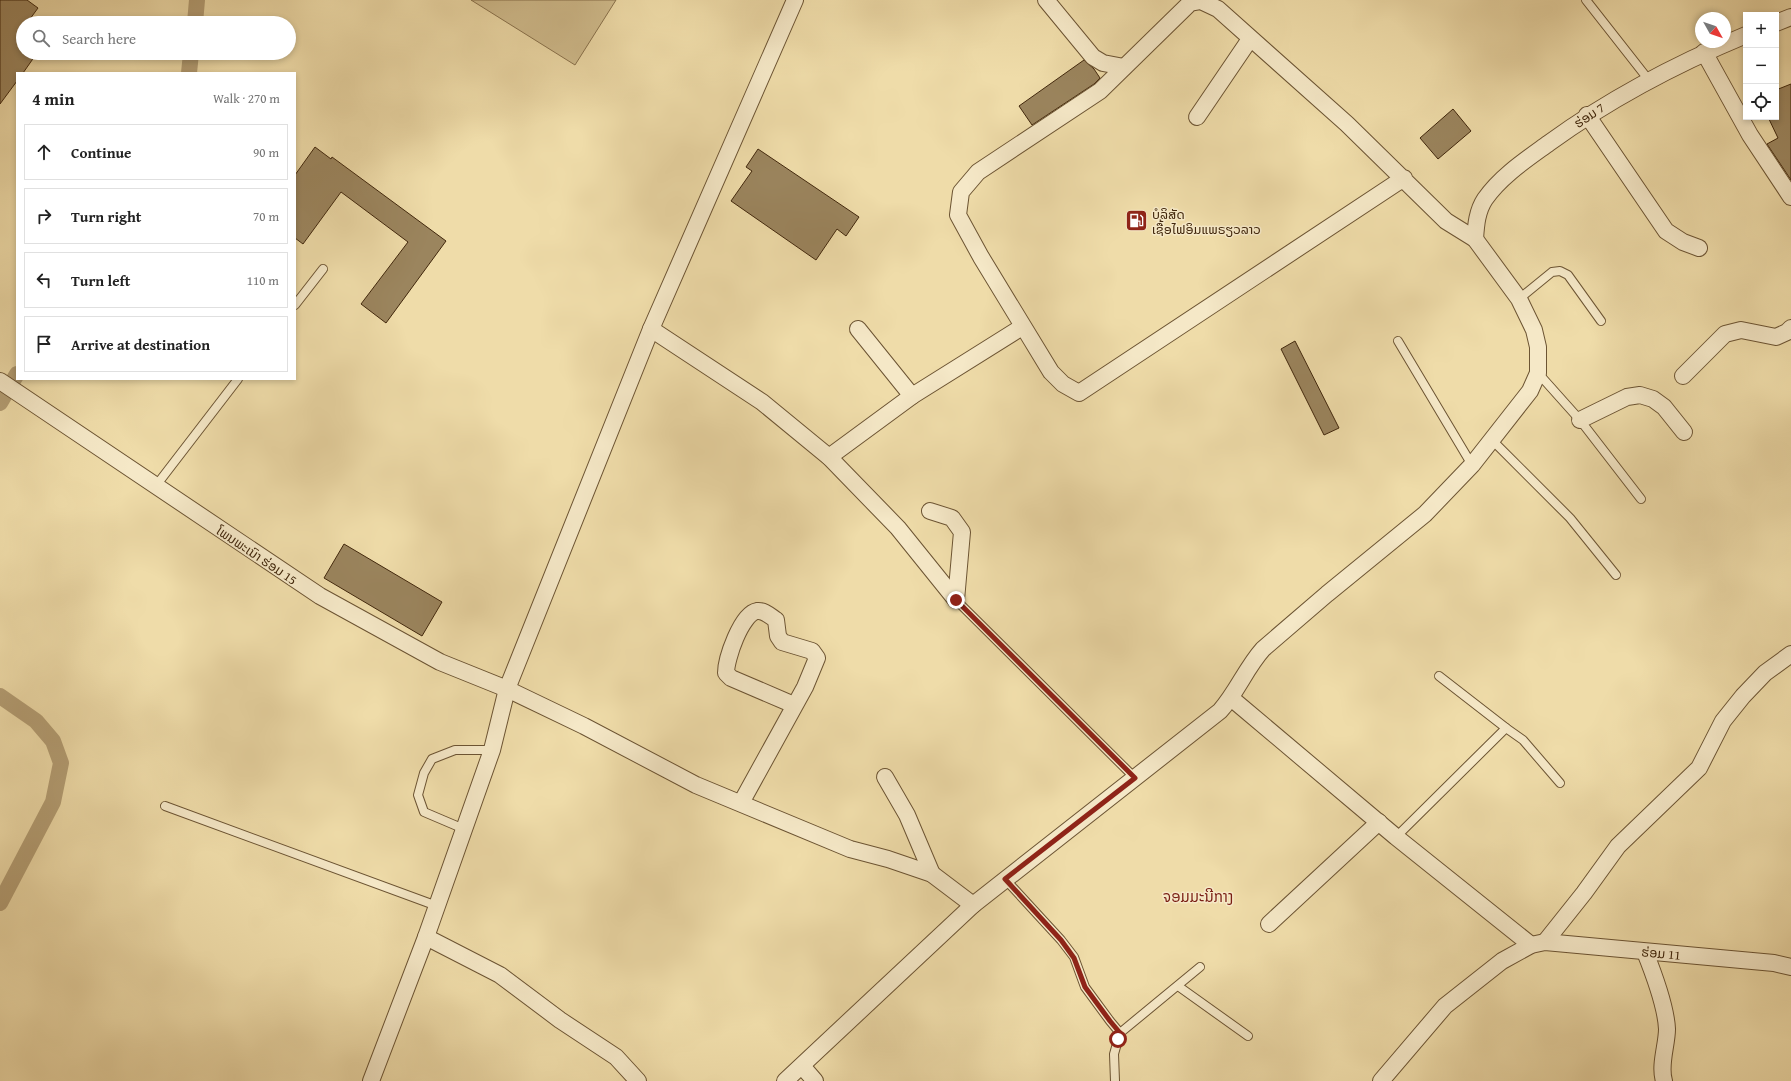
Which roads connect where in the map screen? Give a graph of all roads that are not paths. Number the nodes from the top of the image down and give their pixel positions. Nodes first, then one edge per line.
1 (795, 0) edge
2 (1046, 0) edge
3 (1586, 0) edge
4 (1224, 4) edge
5 (1791, 16) edge
6 (1779, 22) edge
7 (1743, 36) edge
8 (1250, 39) junction
9 (1704, 52) junction
10 (1124, 67) junction
11 (1648, 79) junction
12 (1587, 115) junction
13 (1197, 117) dead end
14 (1404, 178) junction
15 (1791, 197) edge
16 (1475, 239) junction
17 (1699, 248) dead end
18 (323, 268) dead end
19 (1519, 299) junction
20 (296, 304) edge
21 (1601, 321) dead end
22 (1022, 327) junction
23 (1791, 328) edge
24 (651, 329) junction
25 (858, 329) dead end
26 (1398, 341) dead end
27 (1538, 373) junction
28 (1683, 376) dead end
29 (237, 380) edge
30 (0, 381) edge
31 (912, 396) junction
32 (1580, 420) junction
33 (1684, 432) dead end
34 (1492, 442) junction
35 (829, 457) junction
36 (1472, 465) junction
37 (155, 487) junction
38 (1640, 499) dead end
39 (930, 511) dead end
40 (1616, 575) dead end
41 (956, 600) junction
42 (1791, 654) edge
43 (1439, 676) dead end
44 (507, 689) junction
45 (1231, 698) junction
46 (794, 706) junction
47 (1506, 728) junction
48 (492, 750) junction
49 (885, 777) dead end
50 (1135, 778) junction
51 (1560, 783) dead end
52 (741, 803) junction
53 (165, 806) dead end
54 (1379, 822) junction
55 (464, 830) junction
56 (1396, 837) junction
57 (932, 874) junction
58 (1005, 879) junction
59 (973, 905) junction
60 (438, 906) junction
61 (1269, 924) dead end
62 (426, 937) junction
63 (1538, 944) junction
64 (1645, 952) junction
65 (1200, 967) dead end
66 (1791, 967) edge
67 (1178, 986) junction
68 (1120, 1033) junction
69 (1248, 1036) dead end
70 (802, 1066) junction
71 (371, 1081) edge
72 (638, 1081) edge
73 (785, 1081) edge
74 (815, 1081) edge
75 (1115, 1081) edge
76 (1381, 1081) edge
77 (1664, 1081) edge

1 - 24 street
2 - 10 street
3 - 11 lane
4 - 8 street
4 - 10 street
5 - 6 street
7 - 9 street, ຮ່ອມ 7
8 - 13 street
8 - 14 street
9 - 11 street, ຮ່ອມ 7
9 - 15 street
10 - 22 street
11 - 12 street, ຮ່ອມ 7
12 - 16 street, ຮ່ອມ 7
12 - 17 street
14 - 16 street
14 - 22 street
16 - 19 street
18 - 20 lane
19 - 21 lane
19 - 27 street
22 - 31 street
23 - 28 street
24 - 35 street
24 - 44 street
25 - 31 street
26 - 36 lane
27 - 32 lane
27 - 34 street
29 - 37 lane
30 - 37 street, ໂພນພະເນົາ ຮ່ອມ 15
31 - 35 street
32 - 33 street
32 - 38 lane
34 - 36 street
34 - 40 lane
35 - 41 street
36 - 45 street
37 - 44 street, ໂພນພະເນົາ ຮ່ອມ 15
39 - 41 street
41 - 50 lane
42 - 63 street
43 - 47 lane
44 - 48 street
44 - 52 street, ໂພນພະເນົາ ຮ່ອມ 15
45 - 50 street
45 - 54 street
46 - 46 street
46 - 52 street
47 - 51 lane
47 - 56 lane
48 - 55 street
48 - 55 lane
49 - 57 street
50 - 58 street
52 - 57 street, ໂພນພະເນົາ ຮ່ອມ 15
53 - 60 lane
54 - 56 street
54 - 61 street
55 - 60 street
56 - 63 street
57 - 59 street
58 - 59 street
58 - 68 lane
59 - 70 street
60 - 62 street
62 - 71 street
62 - 72 street
63 - 64 street, ຮ່ອມ 11
63 - 76 street
64 - 66 street, ຮ່ອມ 11
64 - 77 street
65 - 67 lane
67 - 68 lane
67 - 69 lane
68 - 75 lane
70 - 73 street
70 - 74 street

